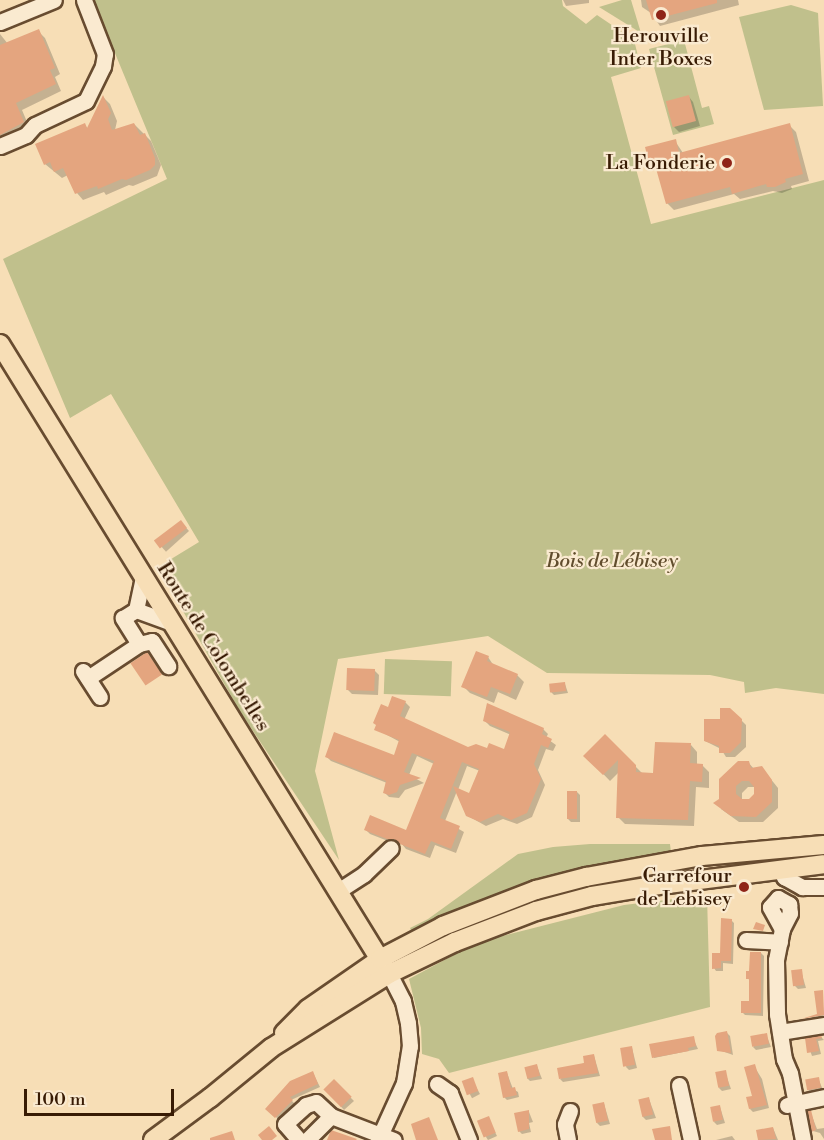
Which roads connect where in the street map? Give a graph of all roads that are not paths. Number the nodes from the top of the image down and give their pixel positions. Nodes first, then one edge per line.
1 (54, 0) edge
2 (84, 0) edge
3 (0, 22) edge
4 (0, 146) edge
5 (0, 344) edge
6 (143, 576) junction
7 (136, 610) junction
8 (172, 622) junction
9 (140, 644) junction
10 (168, 666) dead end
11 (100, 697) dead end
12 (824, 845) edge
13 (391, 848) dead end
14 (824, 864) edge
15 (781, 870) junction
16 (824, 887) edge
17 (338, 891) junction
18 (746, 940) dead end
19 (385, 966) junction
20 (824, 1025) edge
21 (780, 1032) junction
22 (437, 1084) dead end
23 (678, 1085) dead end
24 (824, 1097) edge
25 (791, 1103) junction
26 (570, 1111) dead end
27 (331, 1116) junction
28 (384, 1139) edge
29 (153, 1140) edge
30 (299, 1140) edge
31 (307, 1140) edge
32 (469, 1140) edge
33 (568, 1140) edge
34 (691, 1140) edge
35 (796, 1140) edge
36 (803, 1140) edge

1 - 3 street
2 - 4 street
5 - 6 main road, Route de Colombelles
6 - 7 street
6 - 8 main road, Route de Colombelles
7 - 8 street
7 - 9 street
8 - 17 main road, Route de Colombelles
9 - 10 street
9 - 11 street
12 - 19 main road
13 - 17 street
14 - 15 main road
15 - 16 street
15 - 19 main road
17 - 19 main road, Route de Colombelles
18 - 21 street
19 - 28 street
19 - 29 main road
20 - 21 street
21 - 25 street
22 - 32 street
23 - 34 street
24 - 25 street
25 - 35 street
25 - 36 street
26 - 33 street
27 - 28 street
27 - 30 street
27 - 31 street

